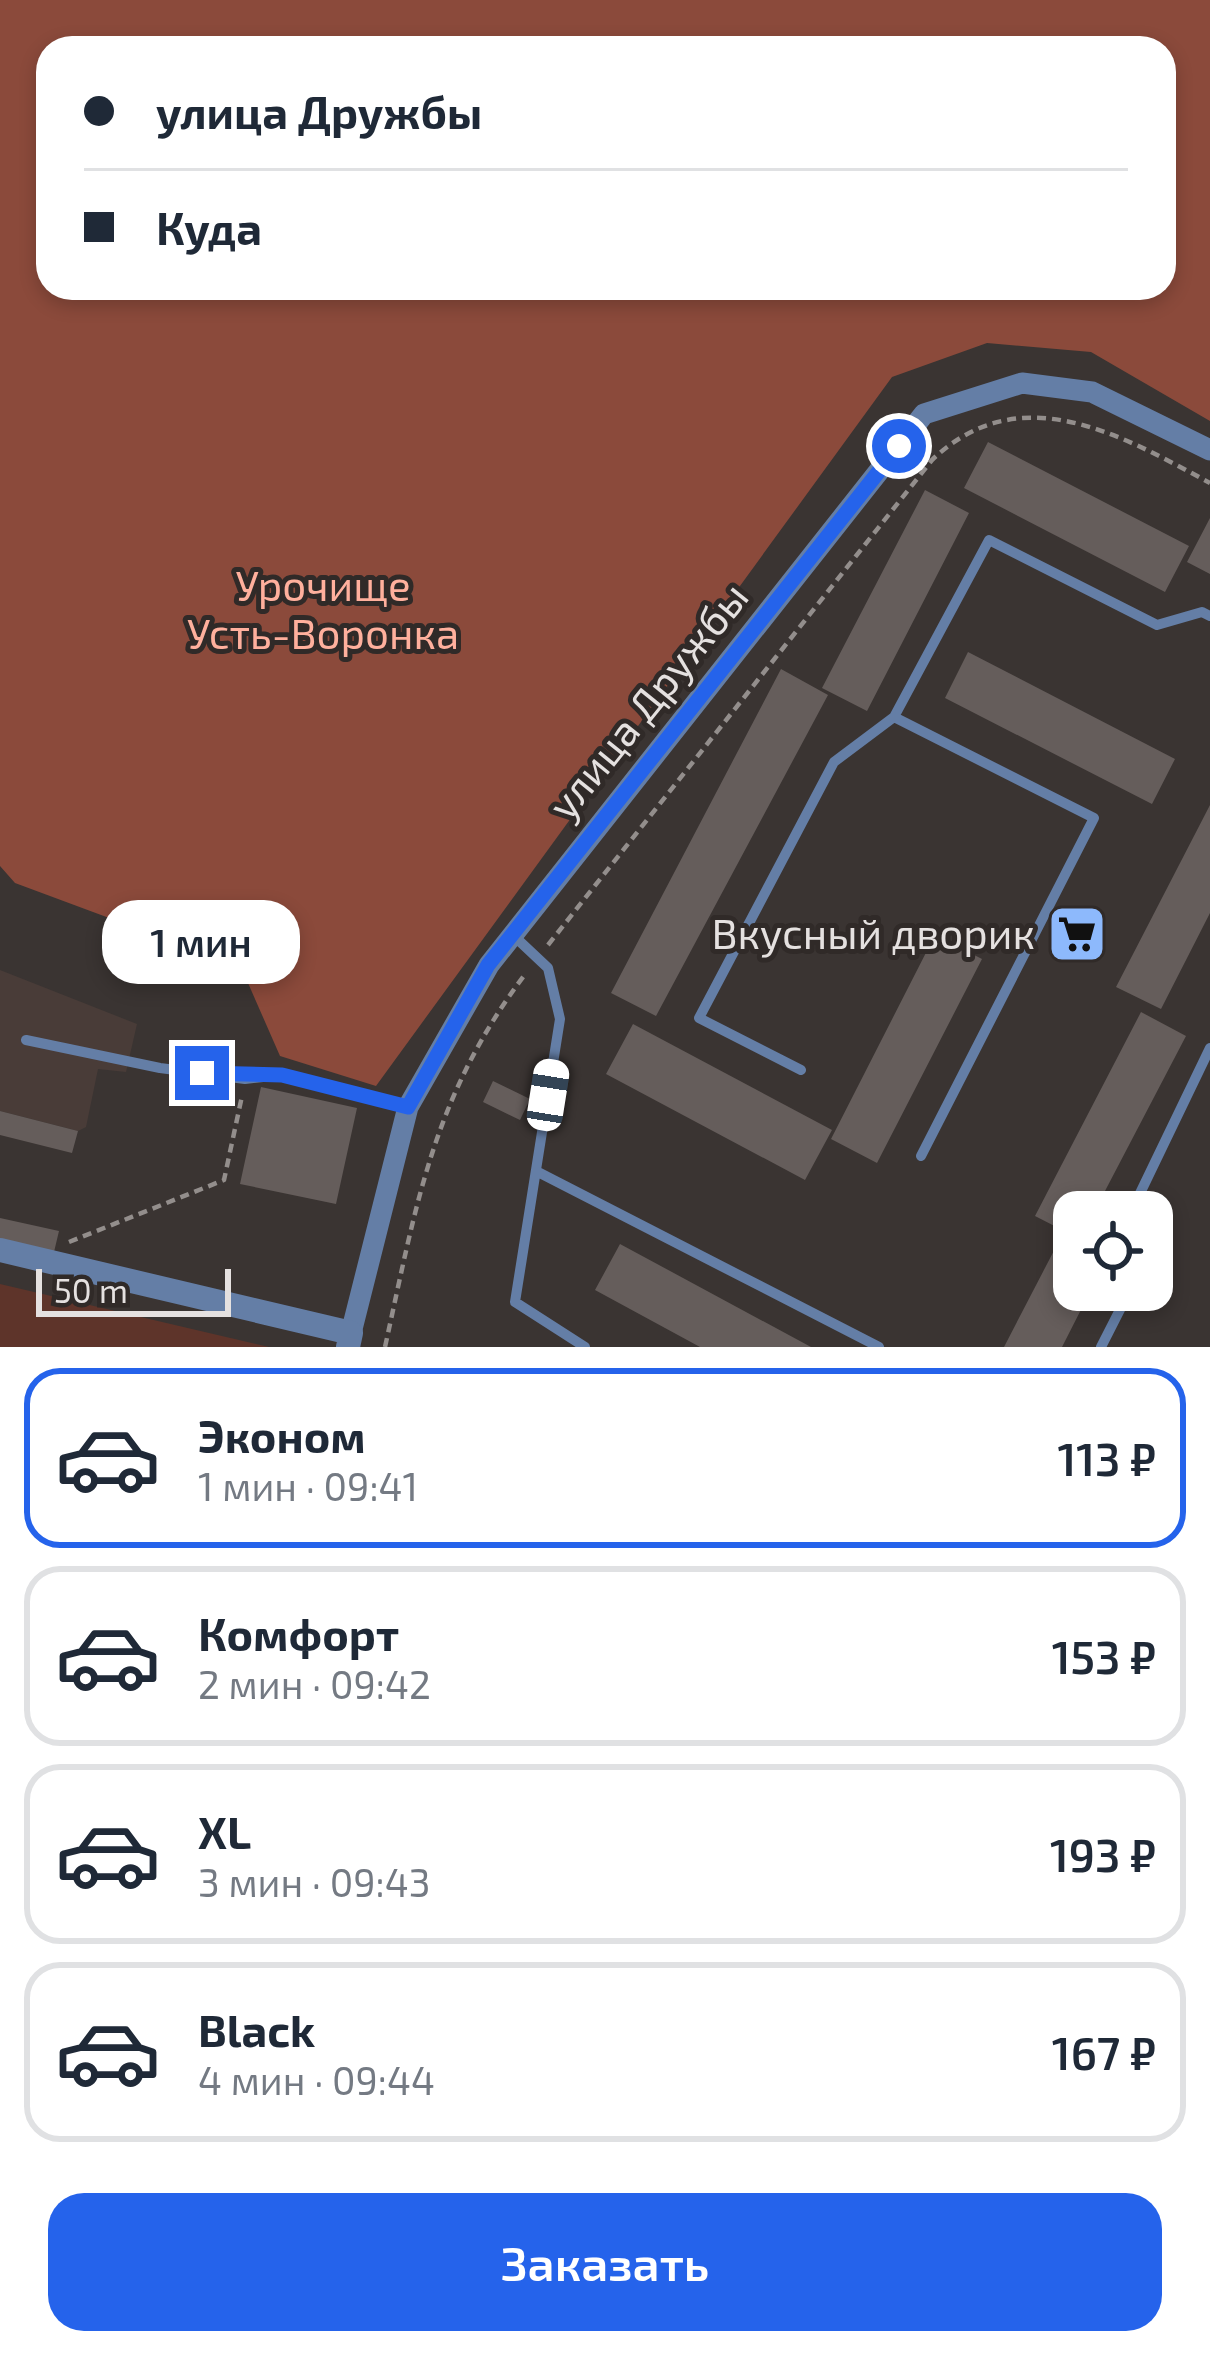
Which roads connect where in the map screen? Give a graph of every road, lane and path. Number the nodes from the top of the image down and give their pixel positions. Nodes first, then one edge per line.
1 (1210, 450) edge
2 (1210, 483) edge
3 (1210, 616) edge
4 (894, 717) junction
5 (512, 934) junction
6 (538, 959) junction
7 (26, 1040) dead end
8 (1210, 1048) edge
9 (801, 1070) dead end
10 (245, 1078) junction
11 (408, 1107) junction
12 (921, 1156) dead end
13 (536, 1171) junction
14 (1141, 1191) edge
15 (0, 1250) edge
16 (40, 1258) junction
17 (1119, 1311) edge
18 (350, 1340) edge
19 (385, 1347) edge
20 (585, 1347) edge
21 (879, 1347) edge
22 (1101, 1347) edge

1 - 5 street, улица Дружбы
2 - 6 path
3 - 4 lane
4 - 9 lane
4 - 12 lane
5 - 6 lane
5 - 11 street, улица Дружбы
6 - 13 lane
6 - 19 path
7 - 10 lane
8 - 14 lane
10 - 11 lane
10 - 16 path
11 - 18 street, улица Дружбы
13 - 20 lane
13 - 21 lane
15 - 16 street
16 - 18 street
17 - 22 lane

